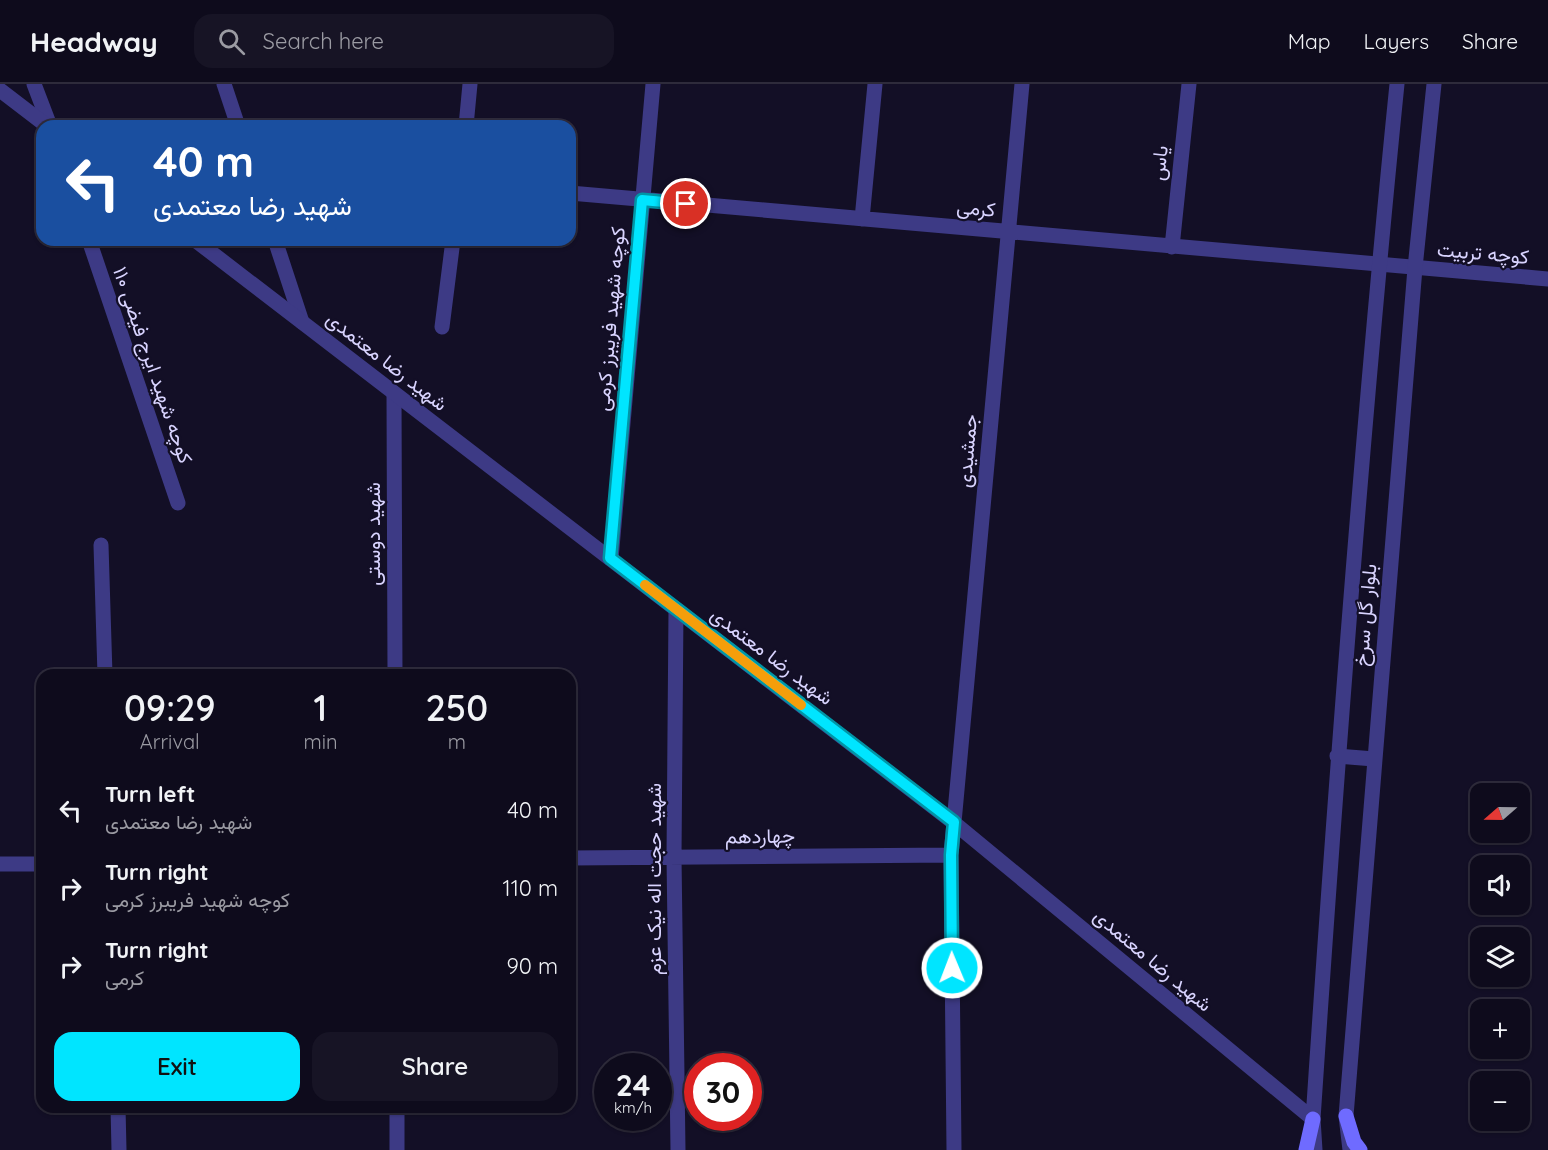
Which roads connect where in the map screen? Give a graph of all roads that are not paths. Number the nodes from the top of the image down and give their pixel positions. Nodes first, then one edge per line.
1 (33, 84) edge
2 (224, 84) edge
3 (470, 84) edge
4 (653, 84) edge
5 (875, 84) edge
6 (1022, 84) edge
7 (1189, 84) edge
8 (1396, 84) edge
9 (1434, 84) edge
10 (0, 90) edge
11 (40, 120) edge
12 (46, 120) edge
13 (236, 120) edge
14 (467, 120) edge
15 (576, 194) edge
16 (642, 200) junction
17 (862, 219) junction
18 (1008, 232) junction
19 (91, 246) edge
20 (203, 246) edge
21 (277, 246) edge
22 (452, 246) edge
23 (1172, 247) junction
24 (1378, 265) junction
25 (1415, 268) junction
26 (1548, 279) edge
27 (302, 322) junction
28 (442, 327) dead end
29 (394, 393) junction
30 (178, 503) dead end
31 (101, 545) dead end
32 (610, 558) junction
33 (675, 609) junction
34 (105, 669) edge
35 (395, 669) edge
36 (1337, 756) junction
37 (1374, 759) junction
38 (954, 822) junction
39 (951, 855) junction
40 (675, 857) junction
41 (576, 858) edge
42 (0, 864) edge
43 (36, 864) edge
44 (117, 1113) edge
45 (397, 1113) edge
46 (1346, 1116) junction
47 (1313, 1119) junction
48 (119, 1150) edge
49 (398, 1150) edge
50 (678, 1150) edge
51 (954, 1150) edge
52 (1306, 1150) edge
53 (1315, 1150) edge
54 (1350, 1150) edge
55 (1360, 1150) edge

1 - 12 street
2 - 13 street
3 - 14 street
4 - 16 street, کوچه شهید فریبرز کرمی
5 - 17 street
6 - 18 street, جمشیدی
7 - 23 street, یاس
8 - 24 street, بلوار گل سرخ
9 - 25 street, بلوار گل سرخ
10 - 11 street
15 - 16 street, کرمی
16 - 17 street, کرمی
16 - 32 street, کوچه شهید فریبرز کرمی
17 - 18 street, کرمی
18 - 23 street, کرمی
18 - 38 street, جمشیدی
19 - 30 street, کوچه شهید ایرج فیضی ۱۱۰
20 - 27 street, شهید رضا معتمدی
21 - 27 street
22 - 28 street
23 - 24 street, کرمی
24 - 25 street, کوچه تربیت
24 - 36 street, بلوار گل سرخ
25 - 26 street, کوچه تربیت
25 - 37 street, بلوار گل سرخ
27 - 29 street, شهید رضا معتمدی
29 - 32 street, شهید رضا معتمدی
29 - 35 street, شهید دوستی
31 - 34 street
32 - 33 street, شهید رضا معتمدی
33 - 38 street, شهید رضا معتمدی
33 - 40 street, شهید حجت اله نیک عزم
36 - 37 street
36 - 47 street, بلوار گل سرخ
37 - 46 street, بلوار گل سرخ
38 - 39 street, جمشیدی
38 - 47 street, شهید رضا معتمدی
39 - 40 street, چهاردهم
39 - 51 street, جمشیدی
40 - 41 street, چهاردهم
40 - 50 street, شهید حجت اله نیک عزم
42 - 43 street
44 - 48 street
45 - 49 street
46 - 54 street, بلوار گل سرخ
46 - 55 main road
47 - 52 main road
47 - 53 street, بلوار گل سرخ

